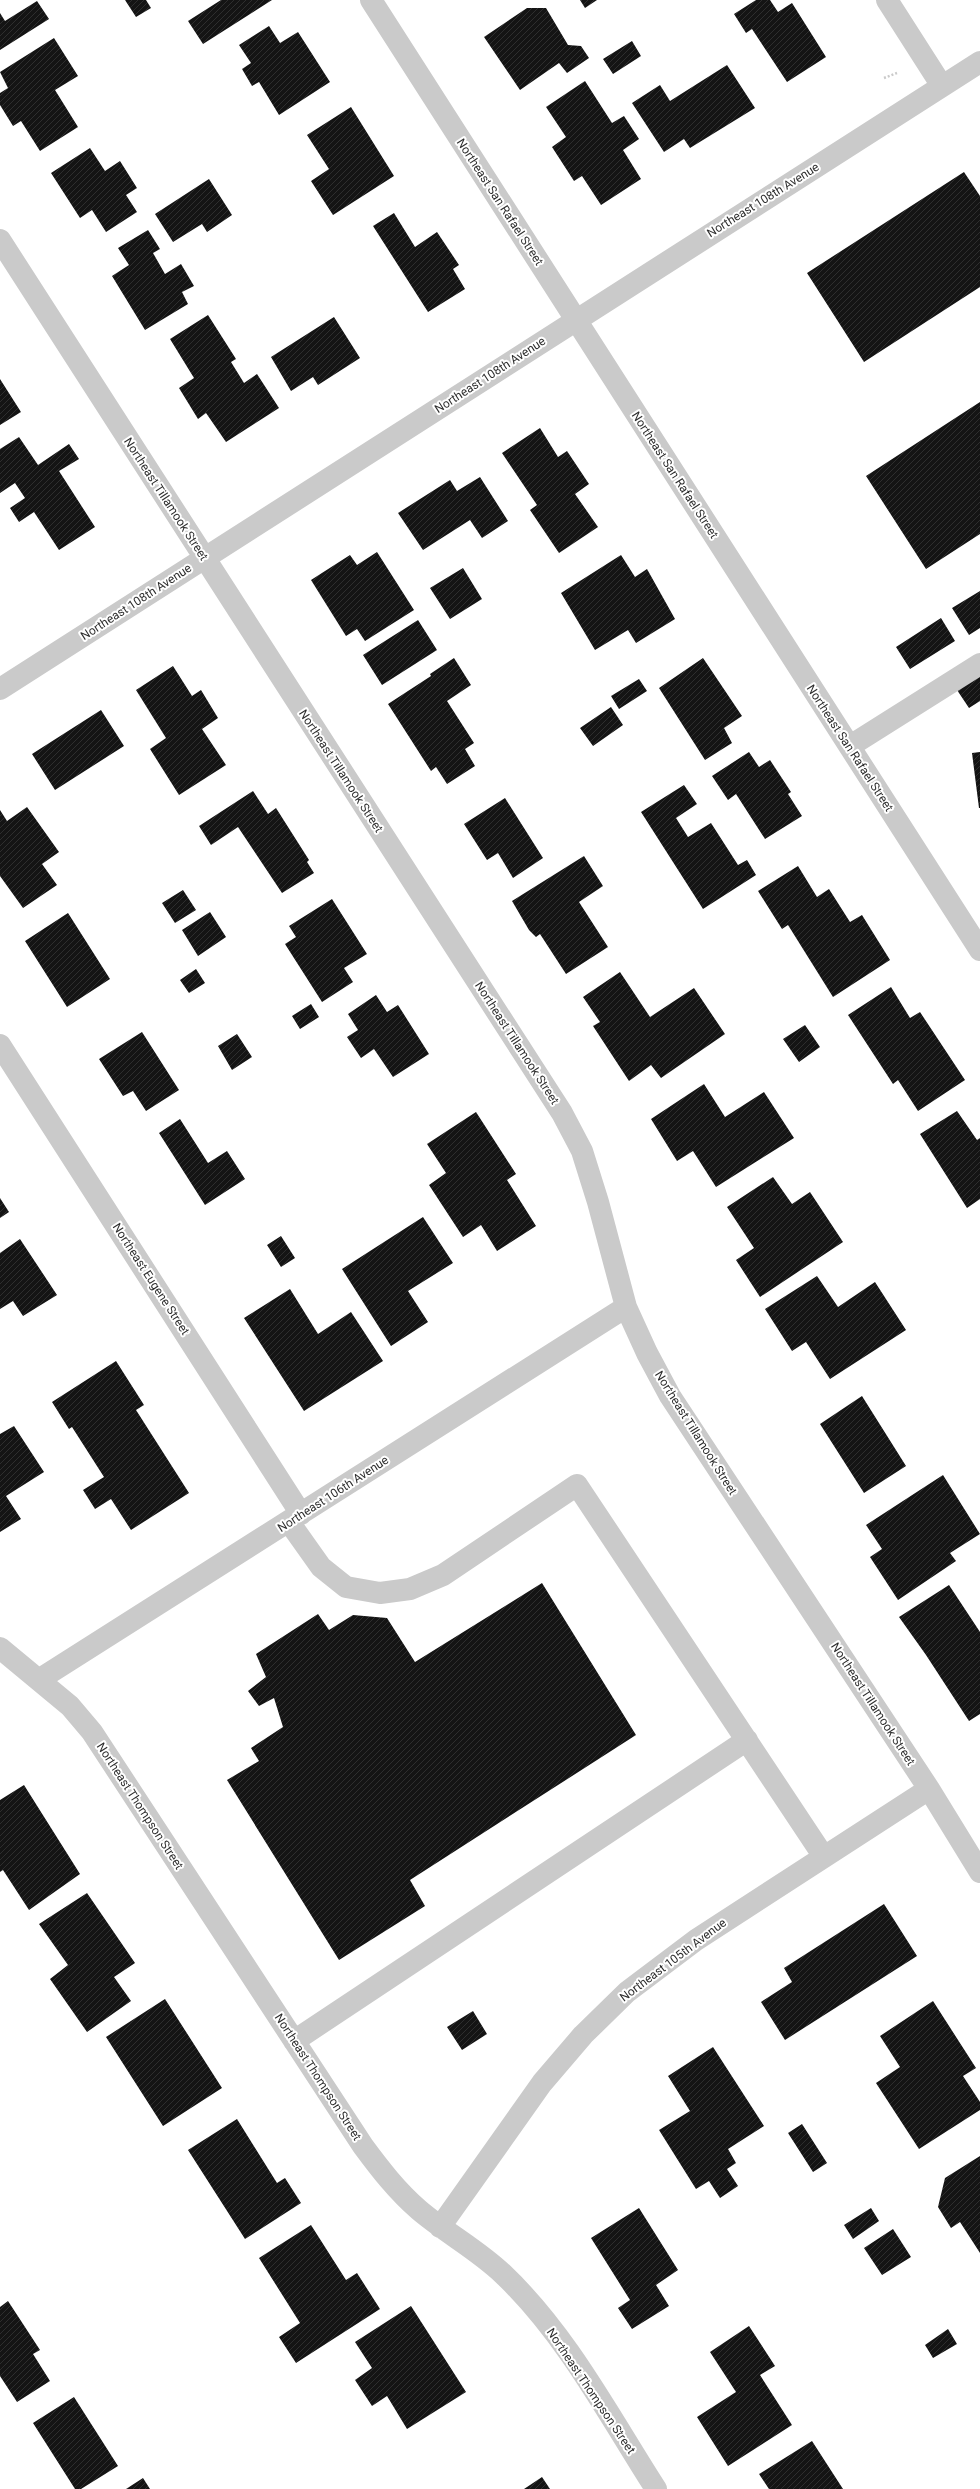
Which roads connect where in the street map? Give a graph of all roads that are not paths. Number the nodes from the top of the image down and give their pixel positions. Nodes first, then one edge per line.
1 (371, 0) edge
2 (887, 0) edge
3 (980, 62) edge
4 (942, 86) junction
5 (0, 240) edge
6 (575, 320) junction
7 (204, 558) junction
8 (980, 664) edge
9 (0, 688) edge
10 (850, 746) junction
11 (980, 950) edge
12 (0, 1045) edge
13 (626, 1307) junction
14 (295, 1518) junction
15 (0, 1648) edge
16 (40, 1679) junction
17 (747, 1740) junction
18 (929, 1789) junction
19 (824, 1857) junction
20 (980, 1872) edge
21 (294, 2041) junction
22 (440, 2226) junction
23 (656, 2489) edge

1 - 6 street, Northeast San Rafael Street
2 - 4 street
3 - 4 street, Northeast 108th Avenue
4 - 6 street, Northeast 108th Avenue
5 - 7 street, Northeast Tillamook Street
6 - 7 street, Northeast 108th Avenue
6 - 10 street, Northeast San Rafael Street
7 - 9 street, Northeast 108th Avenue
7 - 13 street, Northeast Tillamook Street
8 - 10 street
10 - 11 street, Northeast San Rafael Street
12 - 14 street, Northeast Eugene Street
13 - 14 street, Northeast 106th Avenue
13 - 18 street, Northeast Tillamook Street
14 - 16 street, Northeast 106th Avenue
14 - 17 street, Northeast Eugene Street
15 - 16 street, Northeast Thompson Street
16 - 21 street, Northeast Thompson Street
17 - 19 street
17 - 21 street
18 - 19 street, Northeast 105th Avenue
18 - 20 street, Northeast Tillamook Street
19 - 22 street, Northeast 105th Avenue
21 - 22 street, Northeast Thompson Street
22 - 23 street, Northeast Thompson Street

